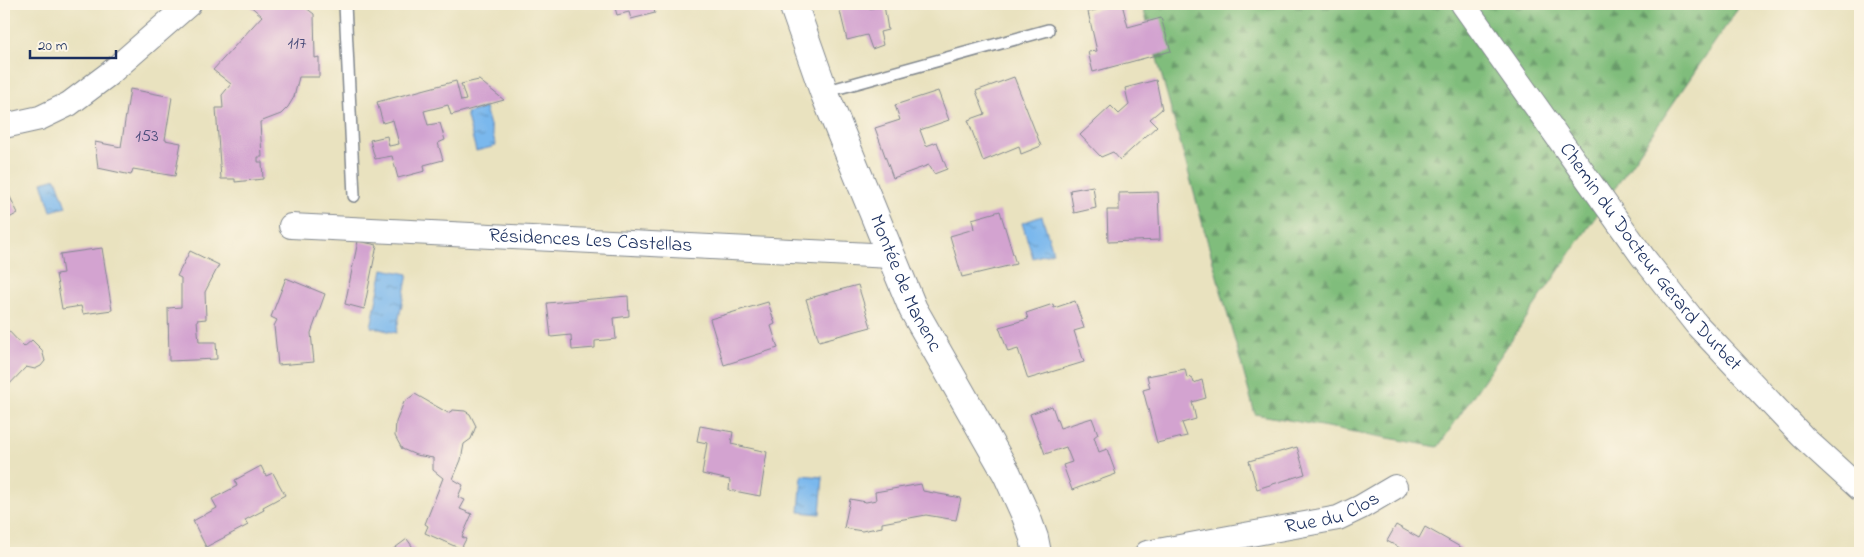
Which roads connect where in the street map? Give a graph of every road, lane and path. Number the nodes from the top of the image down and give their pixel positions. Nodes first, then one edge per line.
1 (189, 4) edge
2 (345, 4) edge
3 (793, 4) edge
4 (1463, 4) edge
5 (1048, 30) dead end
6 (824, 92) junction
7 (4, 126) edge
8 (354, 196) dead end
9 (292, 226) dead end
10 (891, 256) junction
11 (1396, 487) dead end
12 (1860, 489) edge
13 (1037, 553) edge
14 (1153, 553) edge

1 - 7 street
2 - 8 lane
3 - 6 street, Montée de Manenc
4 - 12 street, Chemin du Docteur Gerard Durbet
5 - 6 lane
6 - 10 street, Montée de Manenc
9 - 10 street, Résidences Les Castellas
10 - 13 street, Montée de Manenc
11 - 14 street, Rue du Clos

